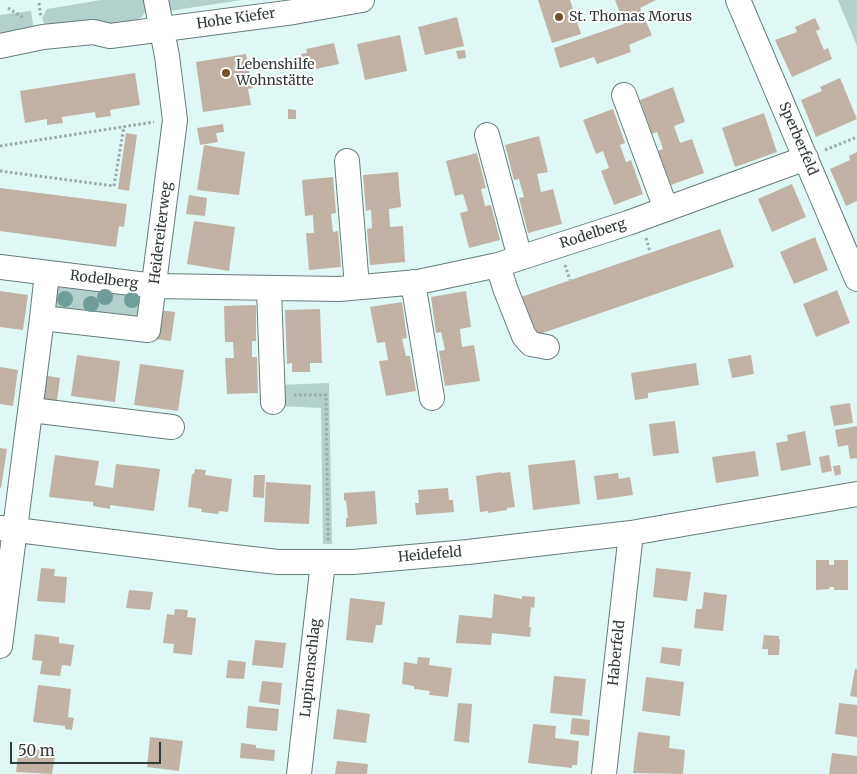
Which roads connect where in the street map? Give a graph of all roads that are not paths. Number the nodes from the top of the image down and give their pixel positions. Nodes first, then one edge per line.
1 (156, 0) edge
2 (362, 0) edge
3 (738, 0) edge
4 (161, 30) junction
5 (110, 36) junction
6 (0, 46) edge
7 (0, 59) edge
8 (624, 95) dead end
9 (487, 135) dead end
10 (806, 158) junction
11 (347, 161) dead end
12 (666, 209) junction
13 (509, 261) junction
14 (0, 267) edge
15 (47, 273) junction
16 (857, 280) edge
17 (413, 282) junction
18 (155, 286) junction
19 (357, 286) junction
20 (269, 288) junction
21 (42, 318) junction
22 (547, 347) dead end
23 (273, 398) road end
24 (432, 398) dead end
25 (31, 410) junction
26 (172, 427) dead end
27 (857, 494) edge
28 (8, 529) edge
29 (630, 533) junction
30 (326, 556) junction
31 (0, 646) edge
32 (299, 774) edge
33 (604, 774) edge

1 - 4 street, Heidereiterweg
2 - 4 street, Hohe Kiefer
3 - 10 street, Sperberfeld
4 - 5 street, Hohe Kiefer
4 - 18 street, Heidereiterweg
5 - 6 street, Hohe Kiefer
5 - 7 street, Hohe Kiefer
8 - 12 street
9 - 13 street
10 - 12 street, Rodelberg
10 - 16 street, Sperberfeld
11 - 19 street
12 - 13 street, Rodelberg
13 - 17 street, Rodelberg
13 - 22 street
14 - 15 street, Rodelberg
15 - 18 street, Rodelberg
15 - 21 street
17 - 19 street, Rodelberg
17 - 24 street
18 - 20 street, Rodelberg
18 - 21 street, Heidereiterweg
19 - 20 street, Rodelberg
20 - 23 street
21 - 25 street
25 - 26 street
25 - 28 street
27 - 29 street, Heidefeld
28 - 30 street, Heidefeld
28 - 31 street
29 - 30 street, Heidefeld
29 - 33 street, Haberfeld
30 - 32 street, Lupinenschlag

